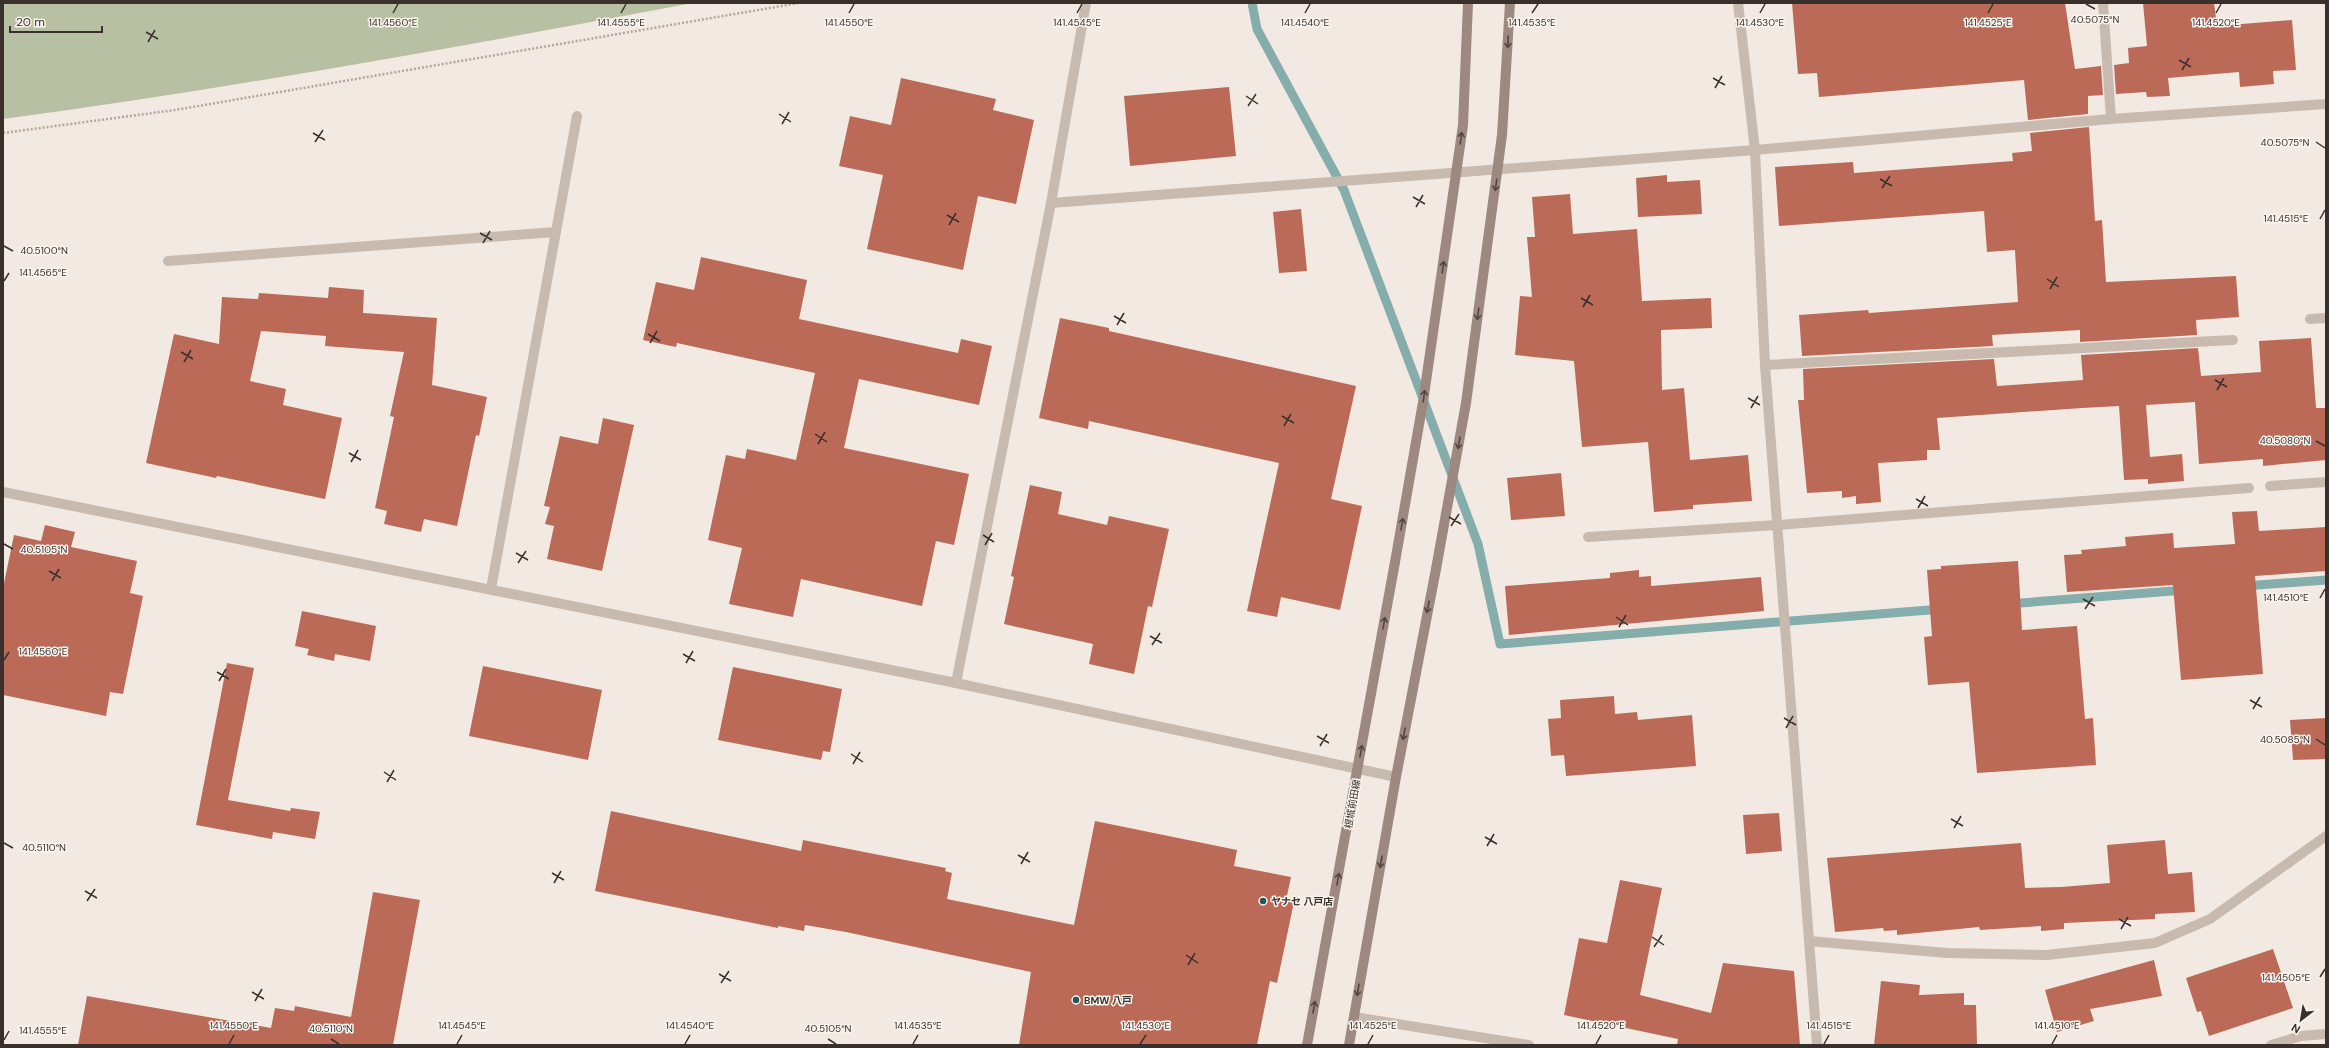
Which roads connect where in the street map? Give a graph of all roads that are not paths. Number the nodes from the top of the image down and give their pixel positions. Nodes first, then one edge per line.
1 (1086, 3) edge
2 (1468, 3) edge
3 (1510, 3) edge
4 (1738, 3) edge
5 (2103, 3) edge
6 (2326, 104) edge
7 (577, 116) dead end
8 (2111, 119) junction
9 (1755, 150) junction
10 (1051, 203) junction
11 (556, 232) junction
12 (168, 261) dead end
13 (2326, 318) edge
14 (2310, 319) dead end
15 (2233, 340) dead end
16 (1765, 365) junction
17 (2326, 482) edge
18 (2270, 486) dead end
19 (2249, 488) dead end
20 (3, 492) edge
21 (1777, 525) junction
22 (1588, 537) dead end
23 (491, 589) junction
24 (956, 683) junction
25 (1358, 768) junction
26 (1396, 777) junction
27 (2326, 836) edge
28 (1809, 941) junction
29 (1354, 1017) junction
30 (2326, 1034) edge
31 (1307, 1045) edge
32 (1349, 1045) edge
33 (1529, 1045) edge
34 (1817, 1045) edge
35 (2270, 1045) edge

1 - 10 street
25 -> 2 street, 根城前田線, bridge
3 -> 26 street, bridge
4 - 9 street
5 - 8 street
6 - 8 street
7 - 11 street
8 - 9 street
9 - 10 street
9 - 16 street
10 - 24 street
11 - 12 street
11 - 23 street
13 - 14 street
15 - 16 street
16 - 21 street
17 - 18 street
19 - 21 street
20 - 23 street
21 - 22 street
21 - 28 street
23 - 24 street
24 - 25 street
25 - 26 street
31 -> 25 street, 根城前田線
26 -> 29 street
27 - 28 street
28 - 34 street
29 - 32 street
29 - 33 street
30 - 35 street

